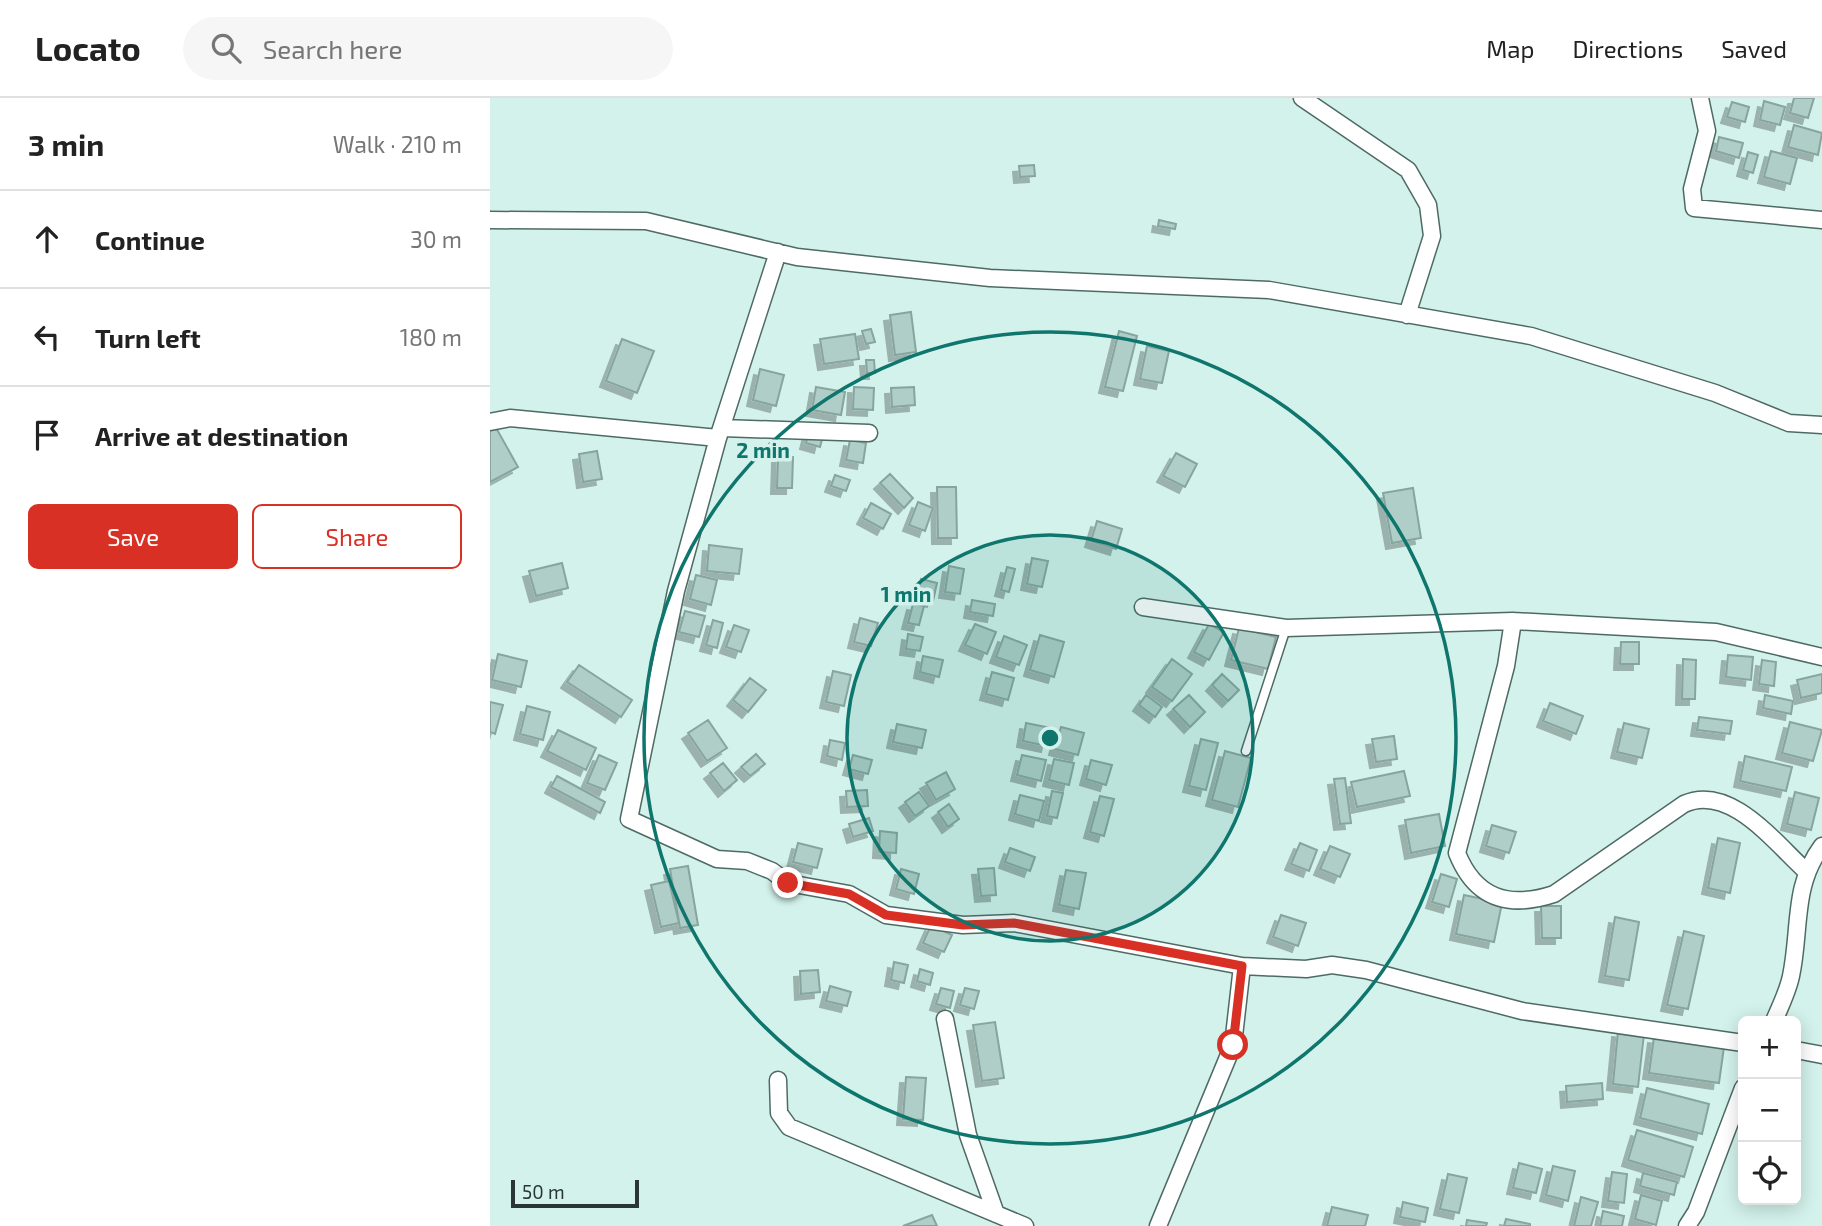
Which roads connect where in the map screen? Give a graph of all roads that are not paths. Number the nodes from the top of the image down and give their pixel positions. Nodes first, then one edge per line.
1 (1302, 98) edge
2 (1700, 98) edge
3 (490, 220) edge
4 (1822, 220) edge
5 (778, 252) junction
6 (1407, 315) junction
7 (490, 422) edge
8 (1822, 425) edge
9 (720, 433) junction
10 (869, 433) dead end
11 (1143, 607) dead end
12 (1513, 621) junction
13 (1286, 628) junction
14 (1822, 657) edge
15 (1246, 751) dead end
16 (1822, 846) edge
17 (1806, 871) junction
18 (1242, 966) junction
19 (1776, 1016) edge
20 (945, 1019) dead end
21 (1738, 1042) edge
22 (1801, 1052) edge
23 (1822, 1055) edge
24 (778, 1080) dead end
25 (1738, 1101) edge
26 (996, 1214) junction
27 (1025, 1226) edge
28 (1158, 1226) edge
29 (1687, 1226) edge

1 - 6 street
2 - 4 street
3 - 5 street
5 - 6 street
5 - 9 street
6 - 8 street
7 - 9 street
9 - 10 street
9 - 18 street
11 - 13 street
12 - 13 street
12 - 14 street
12 - 17 street
13 - 15 lane
16 - 17 street
17 - 19 street
18 - 21 street
18 - 28 street
20 - 26 street
22 - 23 street
24 - 26 street
25 - 29 street
26 - 27 street

